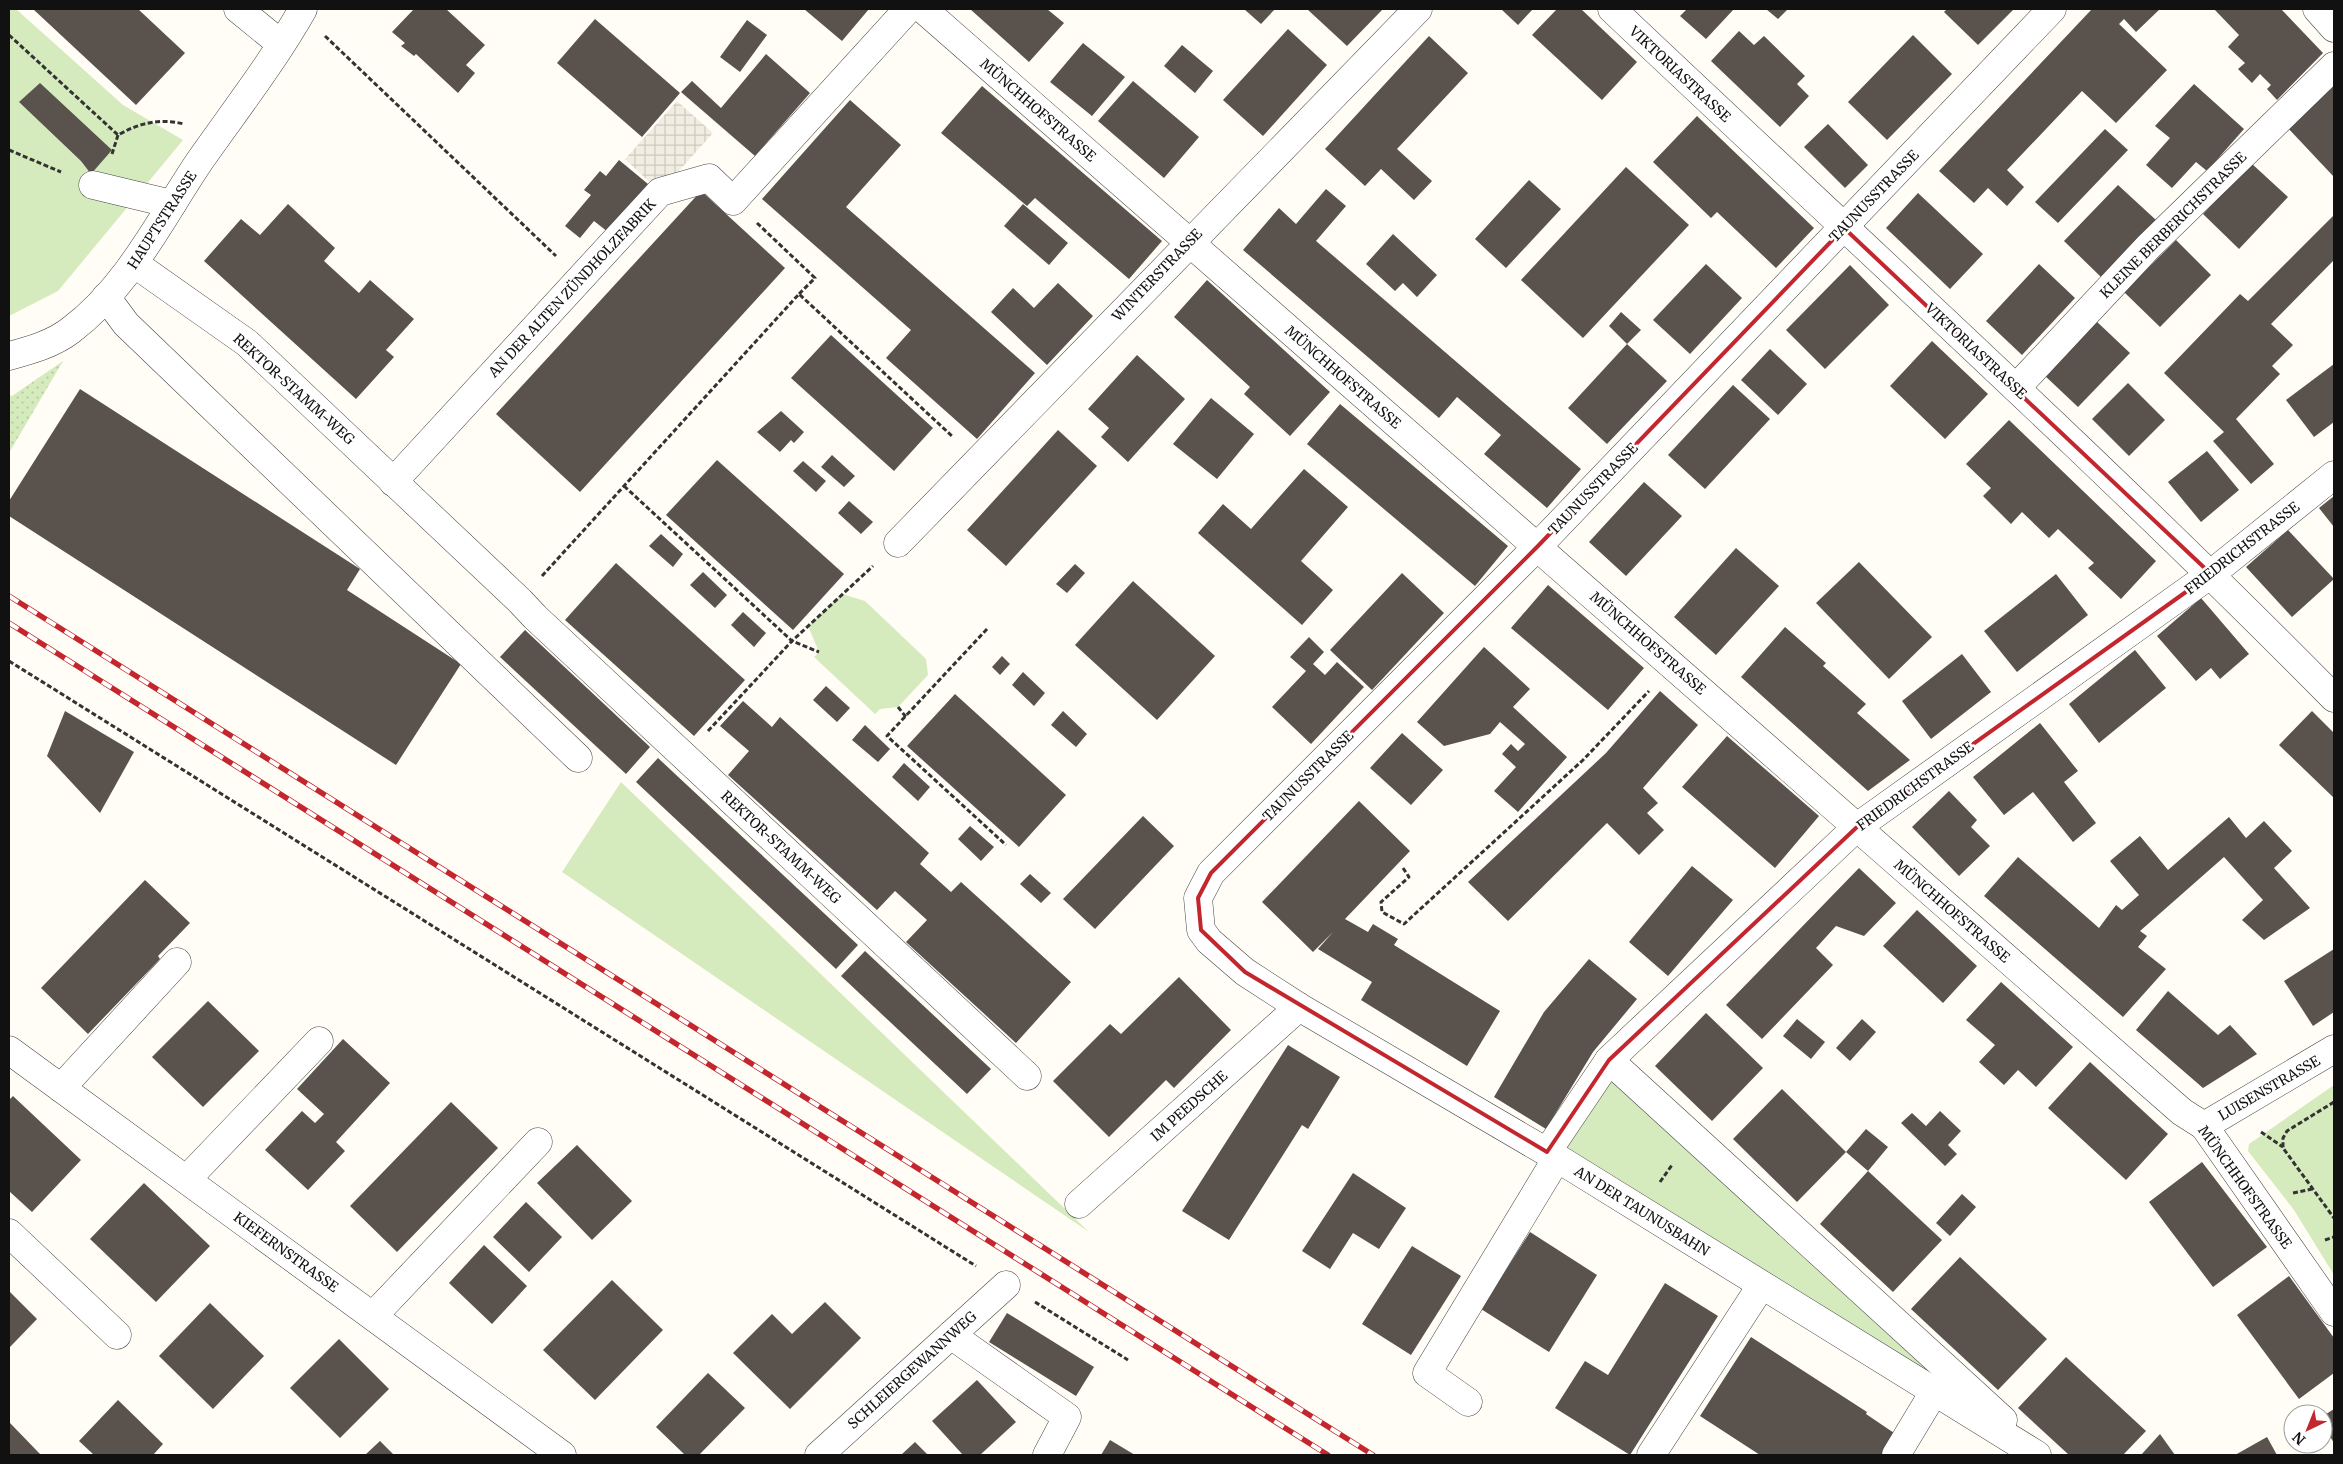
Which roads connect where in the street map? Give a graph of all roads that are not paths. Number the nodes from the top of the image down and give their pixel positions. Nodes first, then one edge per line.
1 (238, 9) edge
2 (908, 9) edge
3 (923, 9) edge
4 (1418, 9) edge
5 (1612, 9) edge
6 (2052, 9) edge
7 (2317, 9) edge
8 (302, 11) edge
9 (2334, 28) edge
10 (281, 44) junction
11 (2334, 66) edge
12 (93, 185) road end
13 (172, 204) junction
14 (1844, 228) junction
15 (1189, 242) junction
16 (135, 264) junction
17 (106, 297) junction
18 (9, 356) edge
19 (2016, 388) junction
20 (385, 474) junction
21 (2334, 475) edge
22 (898, 543) road end
23 (1538, 546) junction
24 (2211, 574) junction
25 (2334, 698) edge
26 (578, 758) dead end
27 (1857, 827) junction
28 (177, 962) dead end
29 (1245, 972) joint
30 (1299, 1007) junction
31 (319, 1041) dead end
32 (2334, 1049) edge
33 (9, 1050) edge
34 (1609, 1060) junction
35 (1027, 1076) dead end
36 (61, 1088) junction
37 (2204, 1126) junction
38 (538, 1142) dead end
39 (1552, 1155) junction
40 (187, 1180) junction
41 (1079, 1204) dead end
42 (9, 1233) edge
43 (1006, 1285) road end
44 (1761, 1286) junction
45 (2334, 1312) edge
46 (374, 1315) junction
47 (118, 1335) dead end
48 (951, 1335) junction
49 (1934, 1392) junction
50 (1468, 1402) dead end
51 (562, 1455) edge
52 (819, 1455) edge
53 (1047, 1455) edge
54 (1651, 1455) edge
55 (1896, 1455) edge
56 (2037, 1455) edge
57 (2041, 1455) edge

1 - 10 street
2 - 20 street, AN DER ALTEN ZÜNDHOLZFABRIK
3 - 15 street, MÜNCHHOFSTRASSE
4 - 15 street, WINTERSTRASSE
5 - 14 street, VIKTORIASTRASSE
6 - 14 street, TAUNUSSTRASSE
7 - 9 street
8 - 10 street, HAUPTSTRASSE
10 - 13 street, HAUPTSTRASSE
11 - 19 street, KLEINE BERBERICHSTRASSE
12 - 13 street
13 - 16 street, HAUPTSTRASSE
14 - 19 street, VIKTORIASTRASSE
14 - 23 street, TAUNUSSTRASSE
15 - 22 street, WINTERSTRASSE
15 - 23 street, MÜNCHHOFSTRASSE
16 - 17 street, HAUPTSTRASSE
16 - 20 street, REKTOR-STAMM-WEG
17 - 18 street, HAUPTSTRASSE
17 - 26 street
19 - 24 street, VIKTORIASTRASSE
20 - 35 street, REKTOR-STAMM-WEG
21 - 24 street, FRIEDRICHSTRASSE
23 - 27 street, MÜNCHHOFSTRASSE
23 - 29 street, TAUNUSSTRASSE
24 - 25 street, VIKTORIASTRASSE
24 - 27 street, FRIEDRICHSTRASSE
27 - 34 street, FRIEDRICHSTRASSE
27 - 37 street, MÜNCHHOFSTRASSE
28 - 36 street
29 - 30 street, AN DER TAUNUSBAHN
30 - 39 street, AN DER TAUNUSBAHN
30 - 41 street, IM PEEDSCHE
31 - 40 street
32 - 37 street, LUISENSTRASSE
33 - 36 street, KIEFERNSTRASSE
34 - 39 street, FRIEDRICHSTRASSE
34 - 57 street
36 - 40 street, KIEFERNSTRASSE
37 - 45 street, MÜNCHHOFSTRASSE
38 - 46 street
39 - 44 street, AN DER TAUNUSBAHN
39 - 50 street, FRIEDRICHSTRASSE
40 - 46 street, KIEFERNSTRASSE
42 - 47 street
43 - 48 street, SCHLEIERGEWANNWEG
44 - 49 street, AN DER TAUNUSBAHN
44 - 54 street
46 - 51 street, KIEFERNSTRASSE
48 - 52 street, SCHLEIERGEWANNWEG
48 - 53 street
49 - 55 street
49 - 56 street, AN DER TAUNUSBAHN

